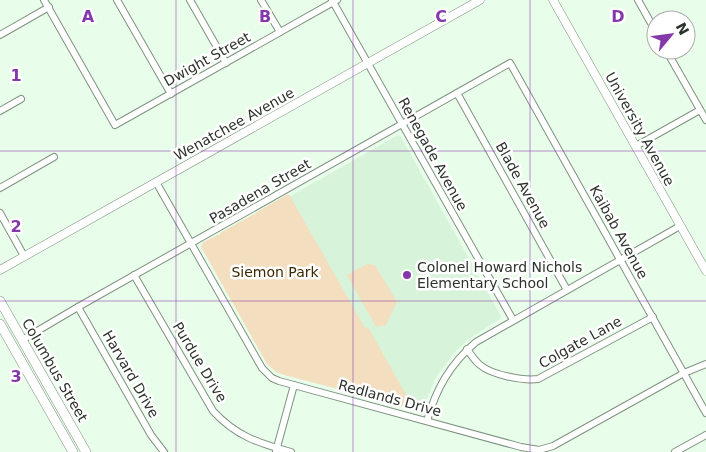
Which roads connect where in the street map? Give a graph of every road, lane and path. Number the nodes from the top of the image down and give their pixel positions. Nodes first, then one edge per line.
1 (44, 0) edge
2 (117, 0) edge
3 (190, 0) edge
4 (261, 0) edge
5 (480, 0) edge
6 (553, 0) edge
7 (638, 0) edge
8 (334, 1) edge
9 (48, 7) junction
10 (646, 14) edge
11 (280, 32) junction
12 (0, 35) edge
13 (672, 60) edge
14 (226, 63) junction
15 (368, 63) junction
16 (510, 64) joint
17 (171, 94) junction
18 (457, 94) junction
19 (21, 100) dead end
20 (700, 110) junction
21 (0, 111) edge
22 (706, 120) edge
23 (402, 124) junction
24 (636, 146) junction
25 (54, 157) dead end
26 (156, 182) junction
27 (0, 188) edge
28 (0, 214) edge
29 (680, 226) junction
30 (191, 244) junction
31 (24, 256) junction
32 (621, 260) junction
33 (0, 270) edge
34 (706, 271) edge
35 (134, 276) junction
36 (568, 290) junction
37 (0, 301) edge
38 (78, 307) junction
39 (652, 317) junction
40 (513, 320) junction
41 (0, 324) edge
42 (22, 340) junction
43 (467, 349) junction
44 (706, 364) edge
45 (684, 373) junction
46 (294, 385) junction
47 (706, 413) edge
48 (427, 421) junction
49 (706, 435) edge
50 (521, 449) edge
51 (276, 450) edge
52 (73, 452) edge
53 (86, 452) edge
54 (164, 452) edge
55 (291, 452) edge
56 (675, 452) edge

1 - 9 street
2 - 17 street
3 - 14 street
4 - 11 street
5 - 15 street, Wenatchee Avenue
6 - 24 street, University Avenue
7 - 10 street
8 - 11 street, Dwight Street
8 - 15 street, Renegade Avenue
9 - 12 street
9 - 17 street, Dwight Street
11 - 14 street, Dwight Street
13 - 20 street
14 - 17 street, Dwight Street
15 - 23 street, Renegade Avenue
15 - 26 street, Wenatchee Avenue
16 - 18 street, Pasadena Street
16 - 32 street, Kaibab Avenue
18 - 23 street, Pasadena Street
18 - 36 street, Blade Avenue
19 - 21 street
20 - 22 street
20 - 24 street
23 - 30 street, Pasadena Street
23 - 40 street, Renegade Avenue
24 - 29 street, University Avenue
25 - 27 street
26 - 30 street, Redlands Drive
26 - 31 street, Wenatchee Avenue
28 - 31 street
29 - 32 street
29 - 34 street, University Avenue
30 - 35 street, Pasadena Street
30 - 46 street, Redlands Drive
31 - 33 street, Wenatchee Avenue
32 - 36 street
32 - 39 street, Kaibab Avenue
35 - 38 street, Pasadena Street
35 - 51 street, Purdue Drive
36 - 40 street
37 - 42 main road, Columbus Street
38 - 42 street, Pasadena Street
38 - 54 street, Harvard Drive
39 - 43 street, Colgate Lane
39 - 45 street, Kaibab Avenue
40 - 43 street
41 - 52 main road, Columbus Street
42 - 53 main road, Columbus Street
43 - 48 street
44 - 45 street, Redlands Drive
45 - 47 street, Kaibab Avenue
45 - 50 street, Redlands Drive
46 - 48 street, Redlands Drive
46 - 51 street
48 - 50 street, Redlands Drive
49 - 56 street
51 - 55 street, Purdue Drive

